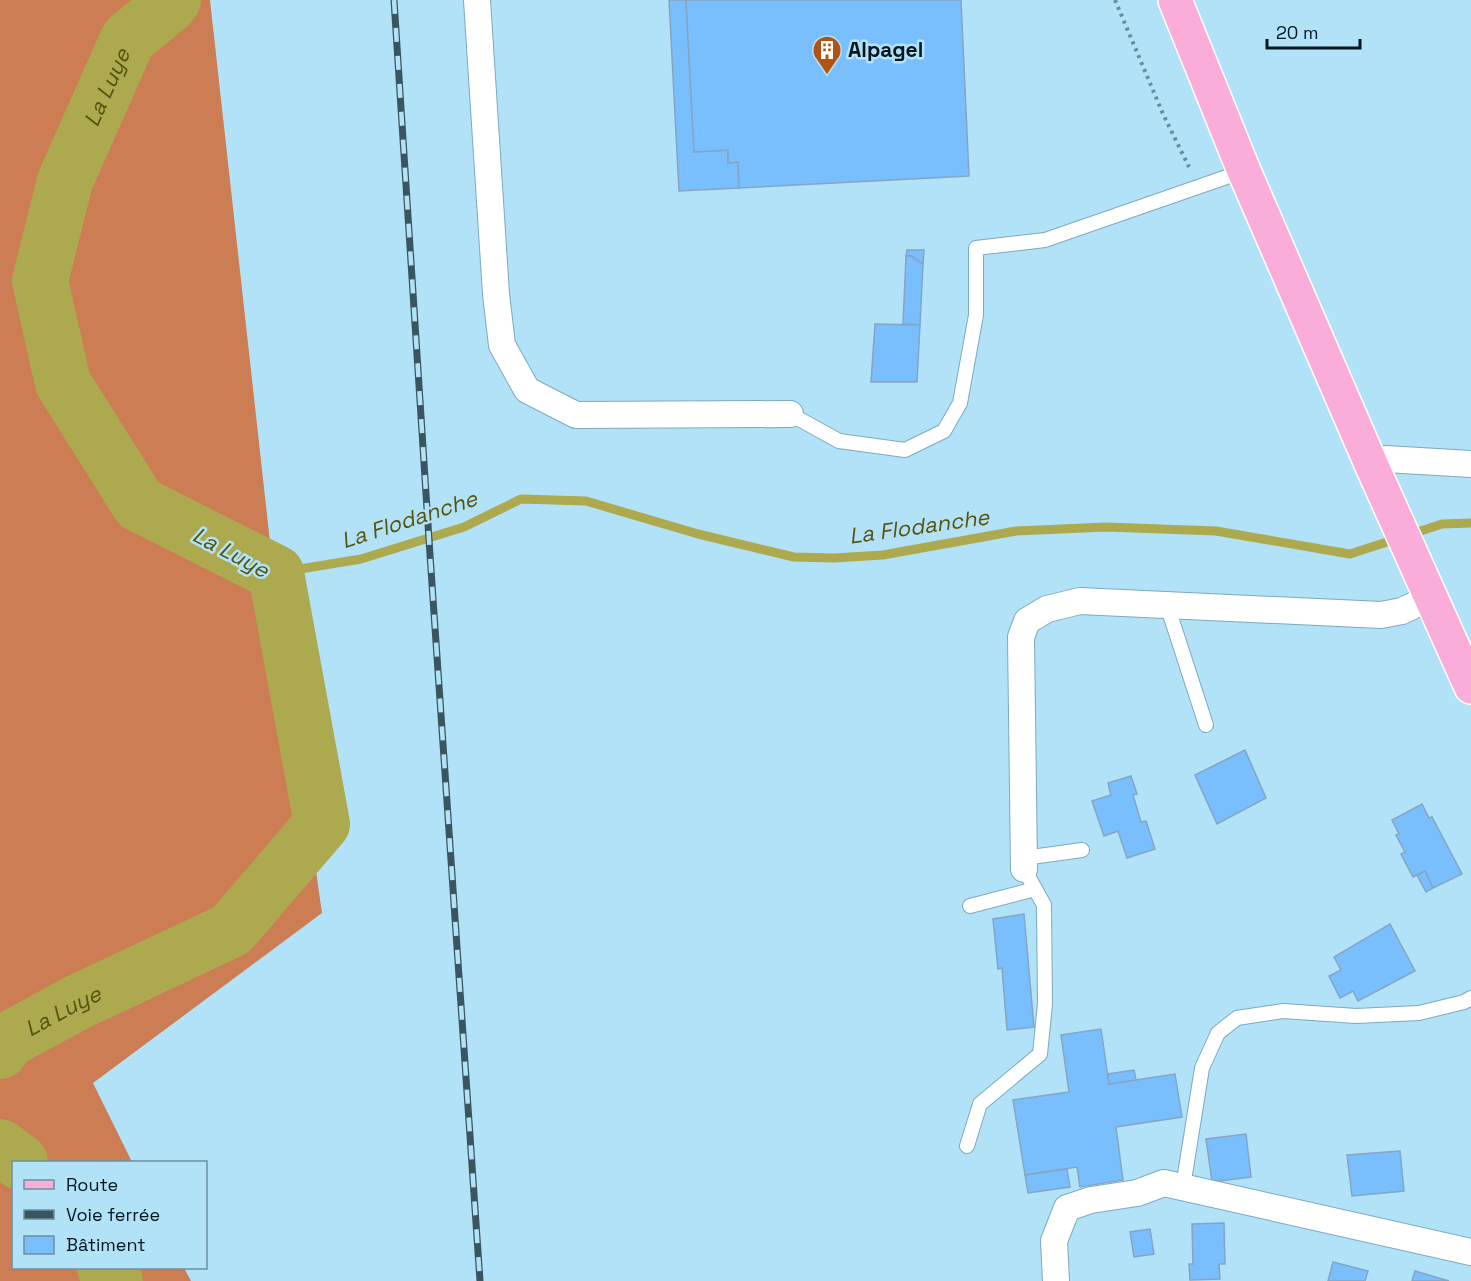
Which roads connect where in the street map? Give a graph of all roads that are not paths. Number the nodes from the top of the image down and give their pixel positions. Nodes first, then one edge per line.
1 (477, 0) edge
2 (1173, 0) edge
3 (1244, 171) junction
4 (790, 414) joint
5 (1371, 464) junction
6 (1471, 464) edge
7 (1431, 597) junction
8 (1167, 605) junction
9 (1471, 687) edge
10 (1206, 725) dead end
11 (1082, 850) dead end
12 (1028, 872) junction
13 (970, 906) dead end
14 (1471, 998) edge
15 (967, 1146) dead end
16 (1183, 1187) junction
17 (1471, 1252) edge
18 (1056, 1281) edge

1 - 4 street
2 - 3 main road
3 - 4 lane
3 - 5 main road
5 - 6 street
5 - 7 main road
7 - 8 street
7 - 9 main road
8 - 10 lane
8 - 12 street
11 - 12 lane
12 - 13 lane
12 - 15 lane
14 - 16 lane
16 - 17 street
16 - 18 street

